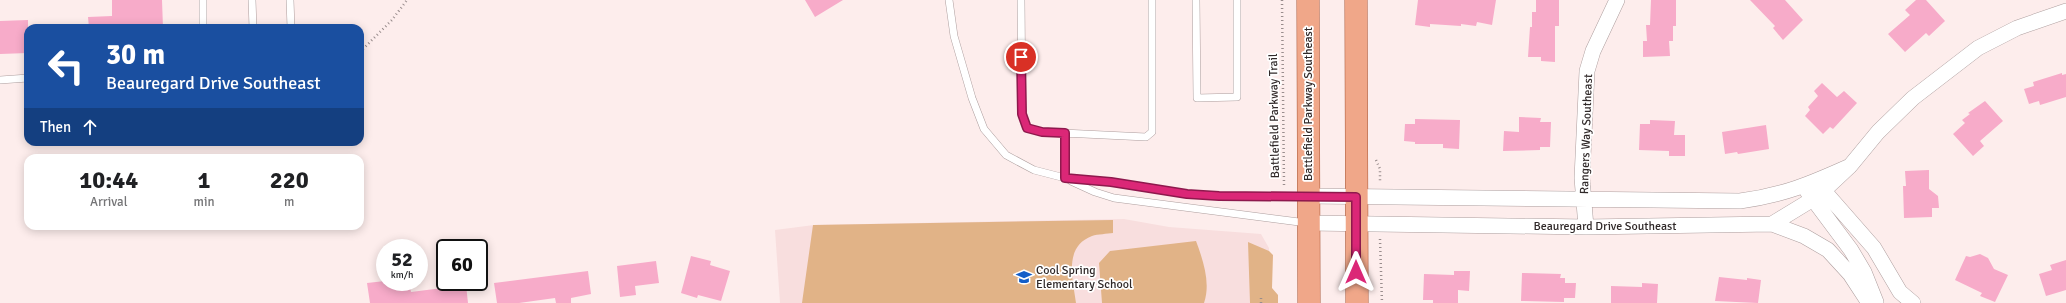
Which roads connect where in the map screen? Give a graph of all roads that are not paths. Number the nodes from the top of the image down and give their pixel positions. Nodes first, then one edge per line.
1 (203, 0) edge
2 (252, 0) edge
3 (290, 0) edge
4 (949, 0) edge
5 (1021, 0) edge
6 (1152, 0) edge
7 (1196, 0) edge
8 (1236, 0) edge
9 (1308, 0) edge
10 (1356, 0) edge
11 (1617, 0) edge
12 (2066, 11) edge
13 (2066, 21) edge
14 (203, 24) edge
15 (253, 24) edge
16 (291, 24) edge
17 (2017, 28) junction
18 (24, 78) edge
19 (0, 80) edge
20 (1065, 133) junction
21 (1065, 178) junction
22 (1814, 190) junction
23 (1309, 196) junction
24 (1356, 197) junction
25 (1584, 198) junction
26 (1309, 223) junction
27 (1772, 224) junction
28 (1356, 225) junction
29 (1586, 227) junction
30 (1309, 303) edge
31 (1357, 303) edge
32 (1869, 303) edge
33 (1877, 303) edge
34 (1913, 303) edge

1 - 14 lane
2 - 15 lane
3 - 16 lane
4 - 21 lane
5 - 20 lane
6 - 20 lane
7 - 8 lane
9 - 23 main road, Battlefield Parkway Southeast
10 - 24 main road
11 - 25 street, Rangers Way Southeast
12 - 17 street
13 - 17 street
17 - 22 street
18 - 19 lane
20 - 21 lane
21 - 23 lane
21 - 26 lane
22 - 25 street
22 - 27 street
22 - 33 street
22 - 34 street
23 - 24 street
23 - 26 main road, Battlefield Parkway Southeast
24 - 25 street
24 - 28 main road
25 - 29 street, Rangers Way Southeast
26 - 28 street, Beauregard Drive Southeast
26 - 30 main road, Battlefield Parkway Southeast
27 - 29 street, Beauregard Drive Southeast
27 - 32 street, Beauregard Drive Southeast
28 - 29 street, Beauregard Drive Southeast
28 - 31 main road

